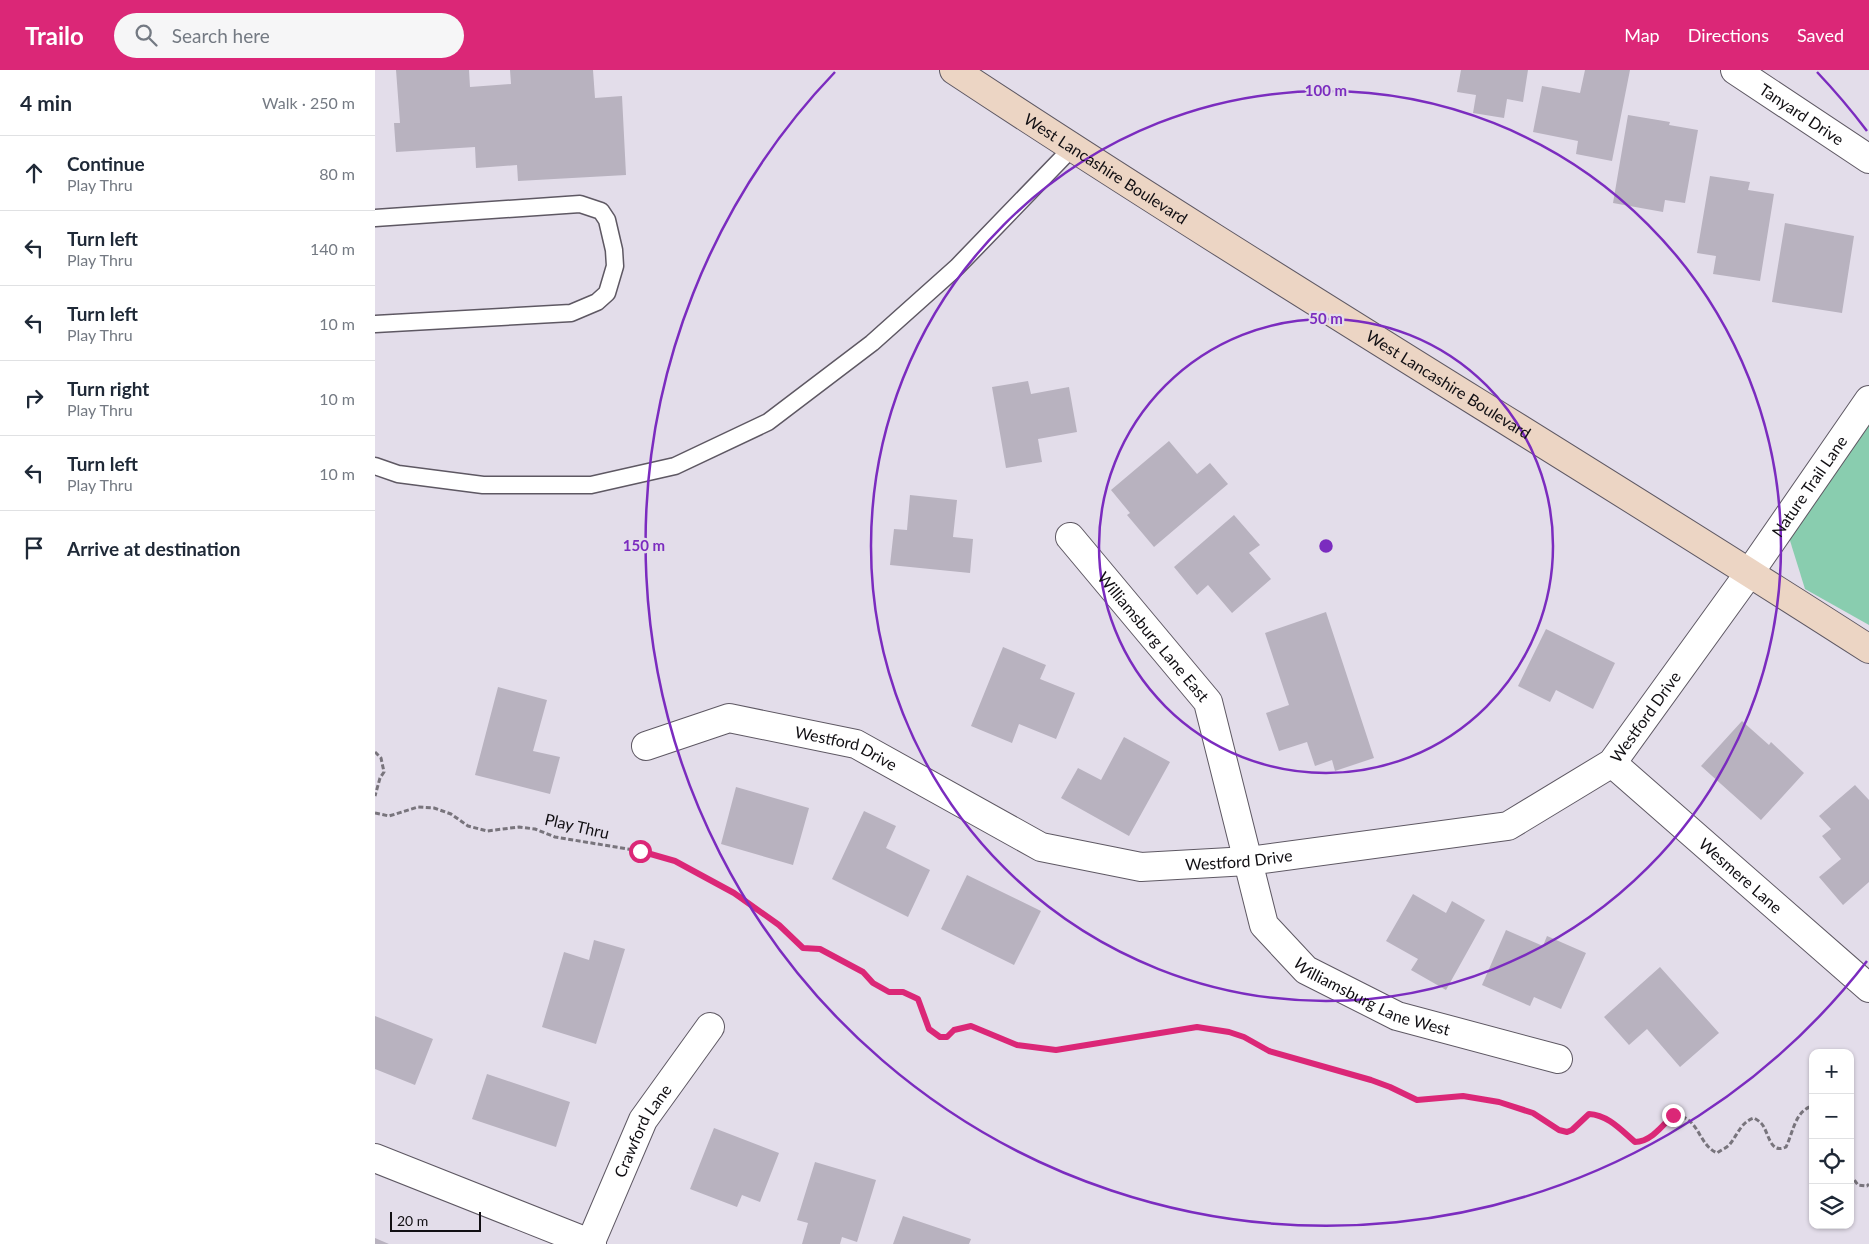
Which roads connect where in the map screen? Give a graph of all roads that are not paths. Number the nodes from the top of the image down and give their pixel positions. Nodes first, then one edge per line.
1 (954, 70) edge
2 (1735, 70) edge
3 (1072, 148) junction
4 (1869, 159) edge
5 (375, 218) edge
6 (375, 324) edge
7 (1869, 400) edge
8 (375, 466) edge
9 (1070, 537) dead end
10 (1750, 572) junction
11 (1869, 649) edge
12 (646, 746) dead end
13 (1612, 763) junction
14 (1248, 861) junction
15 (1869, 988) edge
16 (710, 1026) dead end
17 (1558, 1059) dead end
18 (375, 1158) edge
19 (591, 1244) edge

1 - 3 main road, West Lancashire Boulevard
2 - 4 street, Tanyard Drive
3 - 8 lane
3 - 10 main road, West Lancashire Boulevard
5 - 6 lane
7 - 10 street, Nature Trail Lane
9 - 14 street, Williamsburg Lane East
10 - 11 main road, West Lancashire Boulevard
10 - 13 street, Westford Drive
12 - 14 street, Westford Drive
13 - 14 street, Westford Drive
13 - 15 street, Wesmere Lane
14 - 17 street, Williamsburg Lane West
16 - 19 street, Crawford Lane
18 - 19 street

